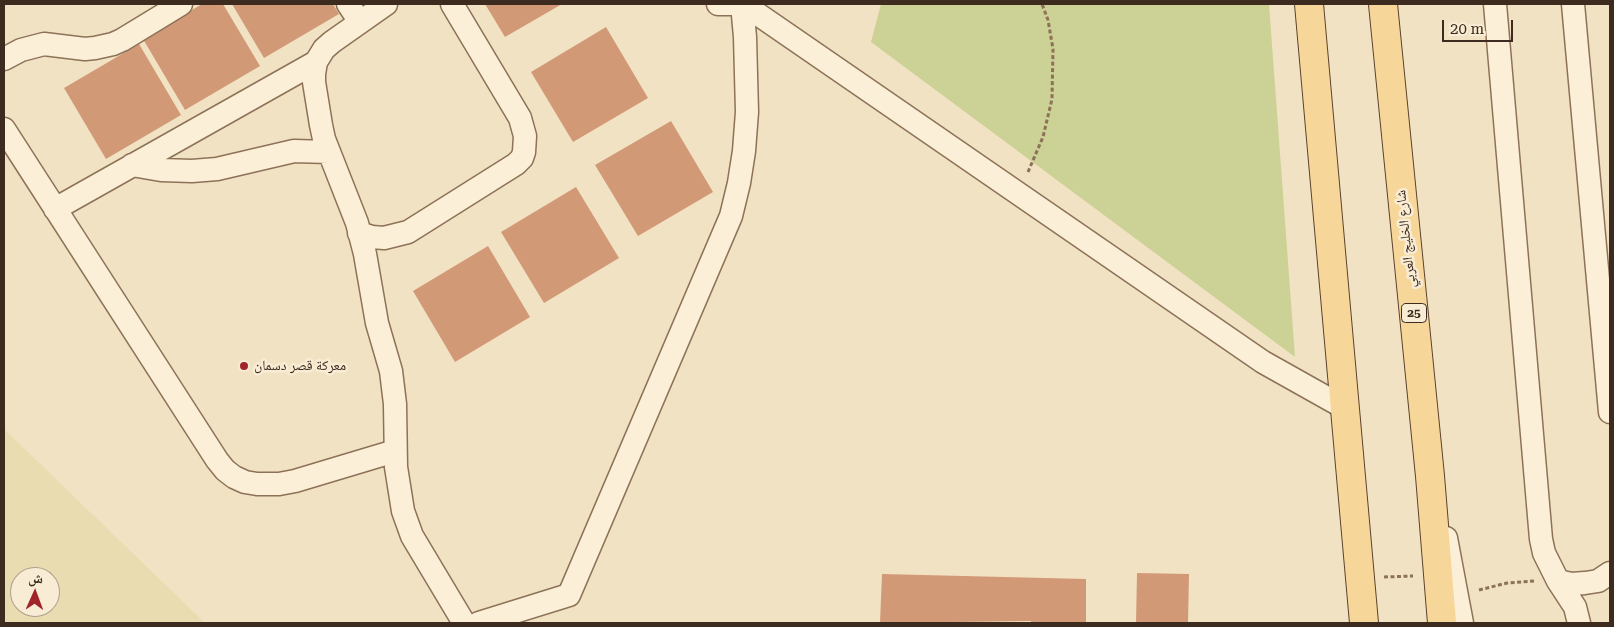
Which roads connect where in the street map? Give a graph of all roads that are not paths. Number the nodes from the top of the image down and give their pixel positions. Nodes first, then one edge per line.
1 (181, 4) edge
2 (386, 4) edge
3 (452, 4) edge
4 (718, 4) edge
5 (737, 4) edge
6 (742, 4) edge
7 (1309, 4) edge
8 (1383, 4) edge
9 (1496, 4) edge
10 (1573, 4) edge
11 (354, 13) edge
12 (4, 59) edge
13 (316, 62) junction
14 (4, 130) edge
15 (328, 152) junction
16 (132, 165) junction
17 (55, 209) junction
18 (359, 233) junction
19 (1345, 408) junction
20 (1610, 412) edge
21 (395, 450) junction
22 (1430, 476) junction
23 (1610, 573) edge
24 (1558, 581) junction
25 (464, 623) edge
26 (479, 623) edge
27 (1364, 623) edge
28 (1442, 623) edge
29 (1462, 623) edge
30 (1579, 623) edge

1 - 12 lane
2 - 11 lane
3 - 18 lane
4 - 5 lane
6 - 19 lane
6 - 26 lane
7 - 19 main road
8 - 22 main road, شارع الخليج العربي / 25
9 - 24 lane
10 - 20 lane
11 - 13 lane
13 - 15 lane
13 - 16 lane
14 - 17 lane
15 - 16 lane
15 - 18 lane
16 - 17 lane
17 - 21 lane
18 - 21 lane
19 - 27 main road
21 - 25 lane
22 - 28 main road, شارع الخليج العربي / 25
22 - 29 lane
23 - 24 lane
24 - 30 lane

